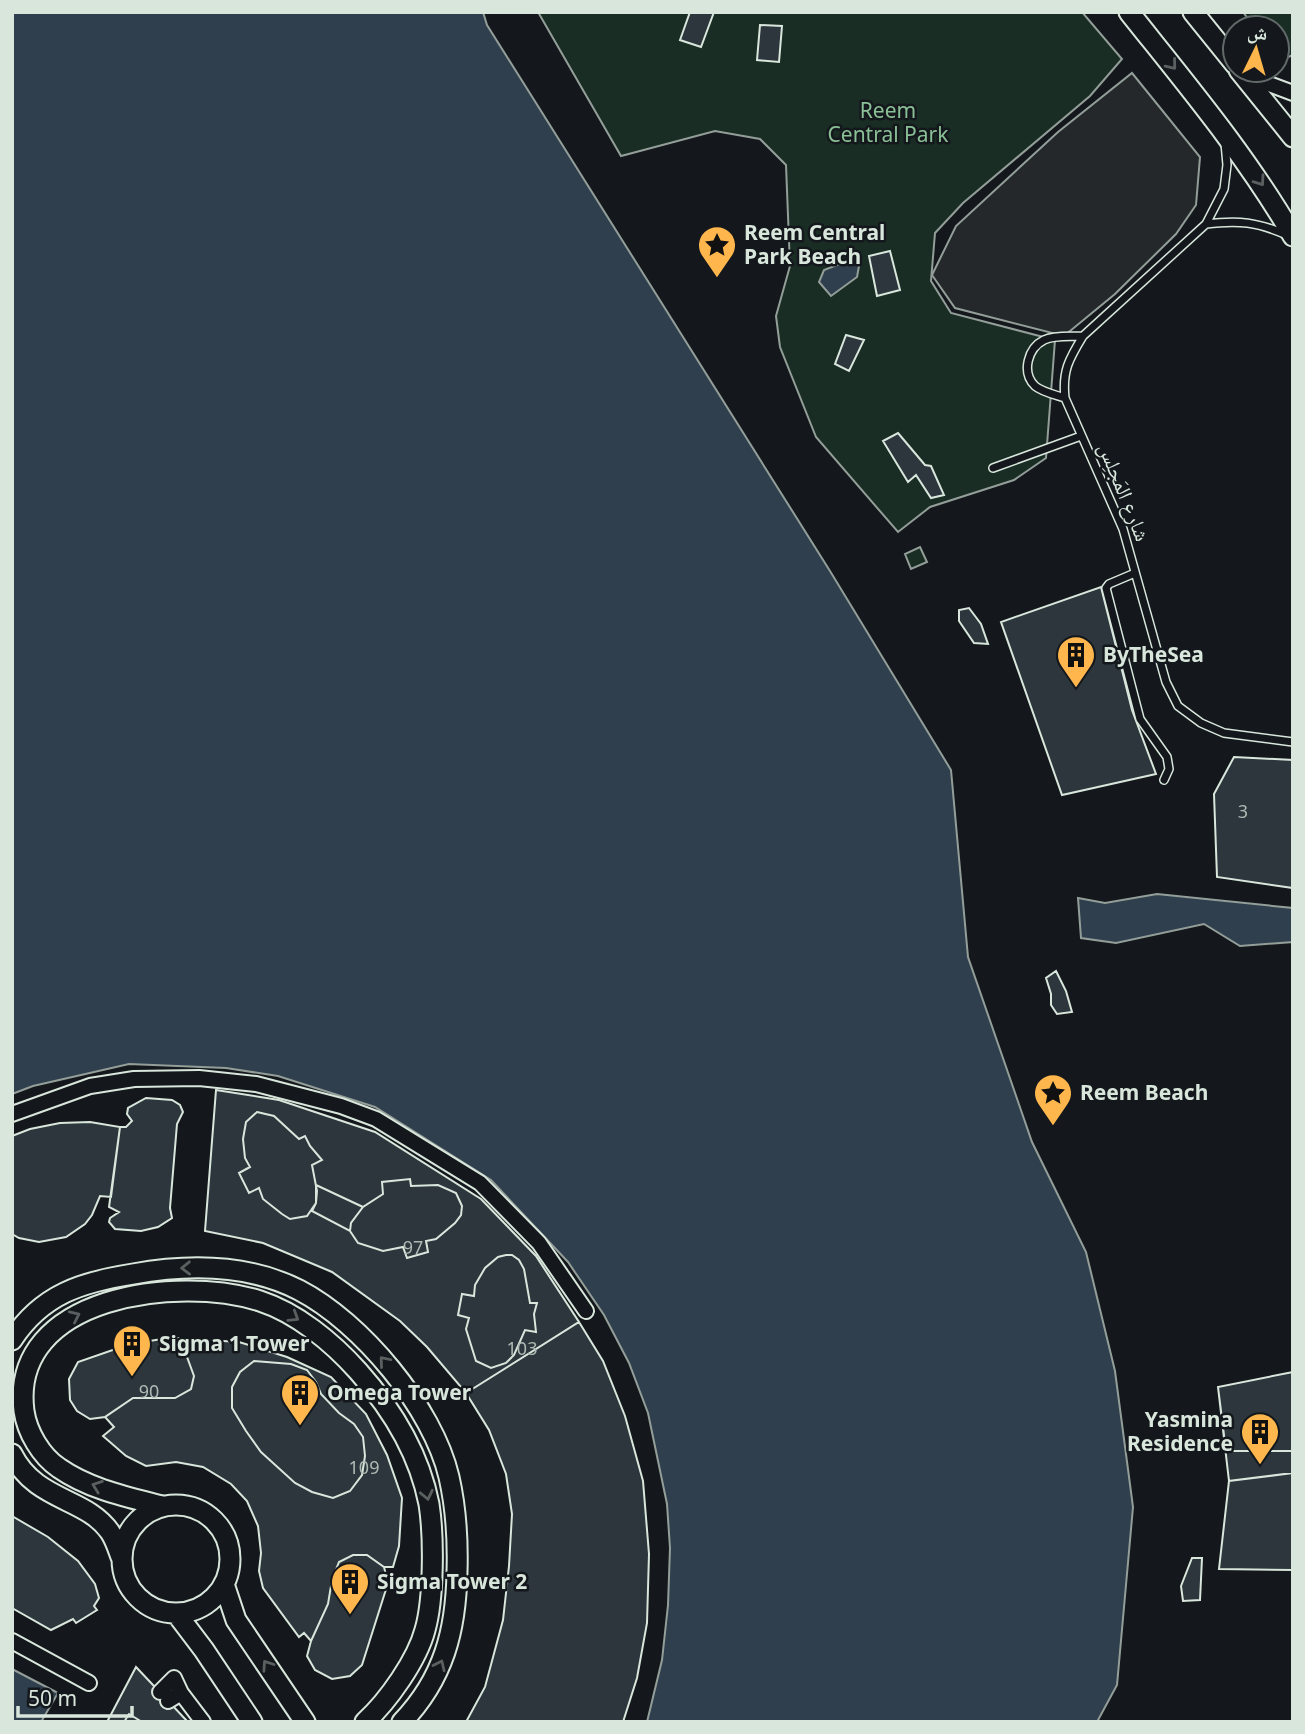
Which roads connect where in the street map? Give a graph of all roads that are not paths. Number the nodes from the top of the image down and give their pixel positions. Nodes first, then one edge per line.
1 (1129, 12) edge
2 (1193, 12) edge
3 (1221, 47) edge
4 (1256, 84) edge
5 (1293, 93) edge
6 (1270, 95) junction
7 (1223, 129) junction
8 (1293, 137) edge
9 (1206, 224) junction
10 (1293, 237) edge
11 (1083, 336) junction
12 (1065, 398) junction
13 (1082, 436) junction
14 (993, 468) dead end
15 (1135, 573) junction
16 (1293, 742) edge
17 (1164, 780) dead end
18 (12, 1114) edge
19 (586, 1311) dead end
20 (12, 1340) edge
21 (12, 1454) edge
22 (162, 1506) junction
23 (121, 1557) junction
24 (224, 1584) junction
25 (176, 1613) junction
26 (12, 1641) edge
27 (89, 1683) dead end
28 (164, 1696) dead end
29 (306, 1720) edge
30 (202, 1722) edge
31 (252, 1722) edge
32 (365, 1722) edge
33 (402, 1722) edge

1 -> 7 street
2 - 3 street
4 - 6 street
5 - 6 street
6 - 8 street
7 - 9 lane, شارع المَجلِس
7 -> 10 street
9 - 10 lane
9 - 11 lane, شارع المَجلِس
11 - 12 lane, شارع المَجلِس
11 - 12 lane
12 - 13 lane, شارع المَجلِس
13 - 14 lane
13 - 15 lane, شارع المَجلِس
15 - 16 lane, شارع المَجلِس
15 - 17 lane
18 - 19 street
33 -> 20 street
21 - 23 street
22 - 23 street
22 - 24 street
22 -> 32 street
23 - 25 street
24 - 25 street
29 -> 24 street
25 - 31 street
26 - 27 street
28 - 30 street

